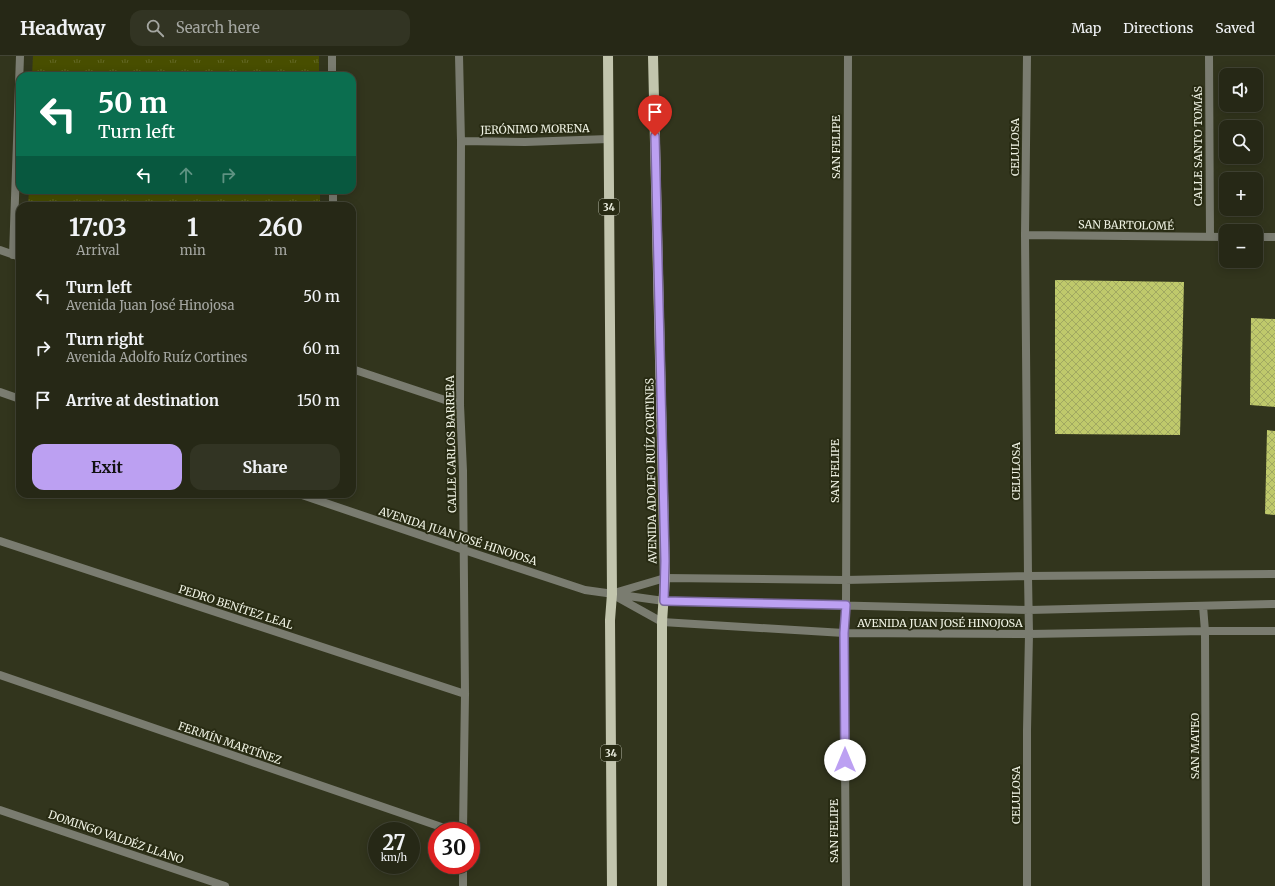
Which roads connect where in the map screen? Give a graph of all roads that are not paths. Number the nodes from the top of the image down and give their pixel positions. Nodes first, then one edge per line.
1 (20, 56) edge
2 (332, 56) edge
3 (459, 56) edge
4 (608, 56) edge
5 (653, 56) edge
6 (848, 56) edge
7 (1027, 56) edge
8 (1209, 56) edge
9 (20, 72) edge
10 (332, 72) edge
11 (608, 139) junction
12 (461, 141) junction
13 (1025, 235) junction
14 (1210, 237) junction
15 (1219, 237) edge
16 (1263, 237) edge
17 (1275, 237) edge
18 (0, 250) edge
19 (16, 256) edge
20 (356, 370) edge
21 (0, 392) edge
22 (16, 398) edge
23 (460, 405) junction
24 (311, 498) edge
25 (0, 541) edge
26 (464, 550) junction
27 (1275, 574) edge
28 (1028, 576) junction
29 (665, 578) junction
30 (845, 580) junction
31 (612, 594) junction
32 (664, 601) junction
33 (1275, 604) edge
34 (846, 605) junction
35 (1203, 606) junction
36 (1029, 610) junction
37 (662, 622) junction
38 (1205, 631) junction
39 (1275, 631) edge
40 (844, 633) junction
41 (1029, 634) junction
42 (0, 675) edge
43 (465, 694) junction
44 (0, 810) edge
45 (428, 822) edge
46 (462, 822) edge
47 (463, 874) edge
48 (225, 886) edge
49 (464, 886) edge
50 (612, 886) edge
51 (662, 886) edge
52 (846, 886) edge
53 (1027, 886) edge
54 (1206, 886) edge

1 - 9 street
2 - 10 street
3 - 12 street, CALLE CARLOS BARRERA
4 - 11 main road, 34
5 - 29 main road, AVENIDA ADOLFO RUÍZ CORTINES
6 - 30 street, SAN FELIPE
7 - 13 street, CELULOSA
8 - 14 street, CALLE SANTO TOMÁS
11 - 12 street, JERÓNIMO MORENA
11 - 31 main road, 34
12 - 23 street, CALLE CARLOS BARRERA
13 - 14 street, SAN BARTOLOMÉ
13 - 28 street, CELULOSA
14 - 15 street, SAN BARTOLOMÉ
16 - 17 street
18 - 19 street
20 - 23 street
21 - 22 street
23 - 26 street, CALLE CARLOS BARRERA
24 - 26 street, AVENIDA JUAN JOSÉ HINOJOSA
25 - 43 street, PEDRO BENÍTEZ LEAL
26 - 31 street, AVENIDA JUAN JOSÉ HINOJOSA
26 - 43 street, CALLE CARLOS BARRERA
27 - 28 street, AVENIDA JUAN JOSÉ HINOJOSA
28 - 30 street, AVENIDA JUAN JOSÉ HINOJOSA
28 - 36 street, CELULOSA
29 - 30 street, AVENIDA JUAN JOSÉ HINOJOSA
29 - 31 street, AVENIDA JUAN JOSÉ HINOJOSA
29 - 32 main road, AVENIDA ADOLFO RUÍZ CORTINES
30 - 34 street, SAN FELIPE
31 - 32 street, AVENIDA JUAN JOSÉ HINOJOSA
31 - 37 street, AVENIDA JUAN JOSÉ HINOJOSA
31 - 50 main road, 34
32 - 34 street, AVENIDA JUAN JOSÉ HINOJOSA
32 - 37 main road, AVENIDA ADOLFO RUÍZ CORTINES
33 - 35 street, AVENIDA JUAN JOSÉ HINOJOSA
34 - 36 street, AVENIDA JUAN JOSÉ HINOJOSA
34 - 40 street, SAN FELIPE
35 - 36 street, AVENIDA JUAN JOSÉ HINOJOSA
35 - 38 street, SAN MATEO
36 - 41 street, CELULOSA
37 - 40 street, AVENIDA JUAN JOSÉ HINOJOSA
37 - 51 main road, AVENIDA ADOLFO RUÍZ CORTINES
38 - 39 street, AVENIDA JUAN JOSÉ HINOJOSA
38 - 41 street, AVENIDA JUAN JOSÉ HINOJOSA
38 - 54 street, SAN MATEO
40 - 41 street, AVENIDA JUAN JOSÉ HINOJOSA
40 - 52 street, SAN FELIPE
41 - 53 street, CELULOSA
42 - 45 street, FERMÍN MARTÍNEZ
43 - 46 street, CALLE CARLOS BARRERA
44 - 48 street, DOMINGO VALDÉZ LLANO
47 - 49 street

